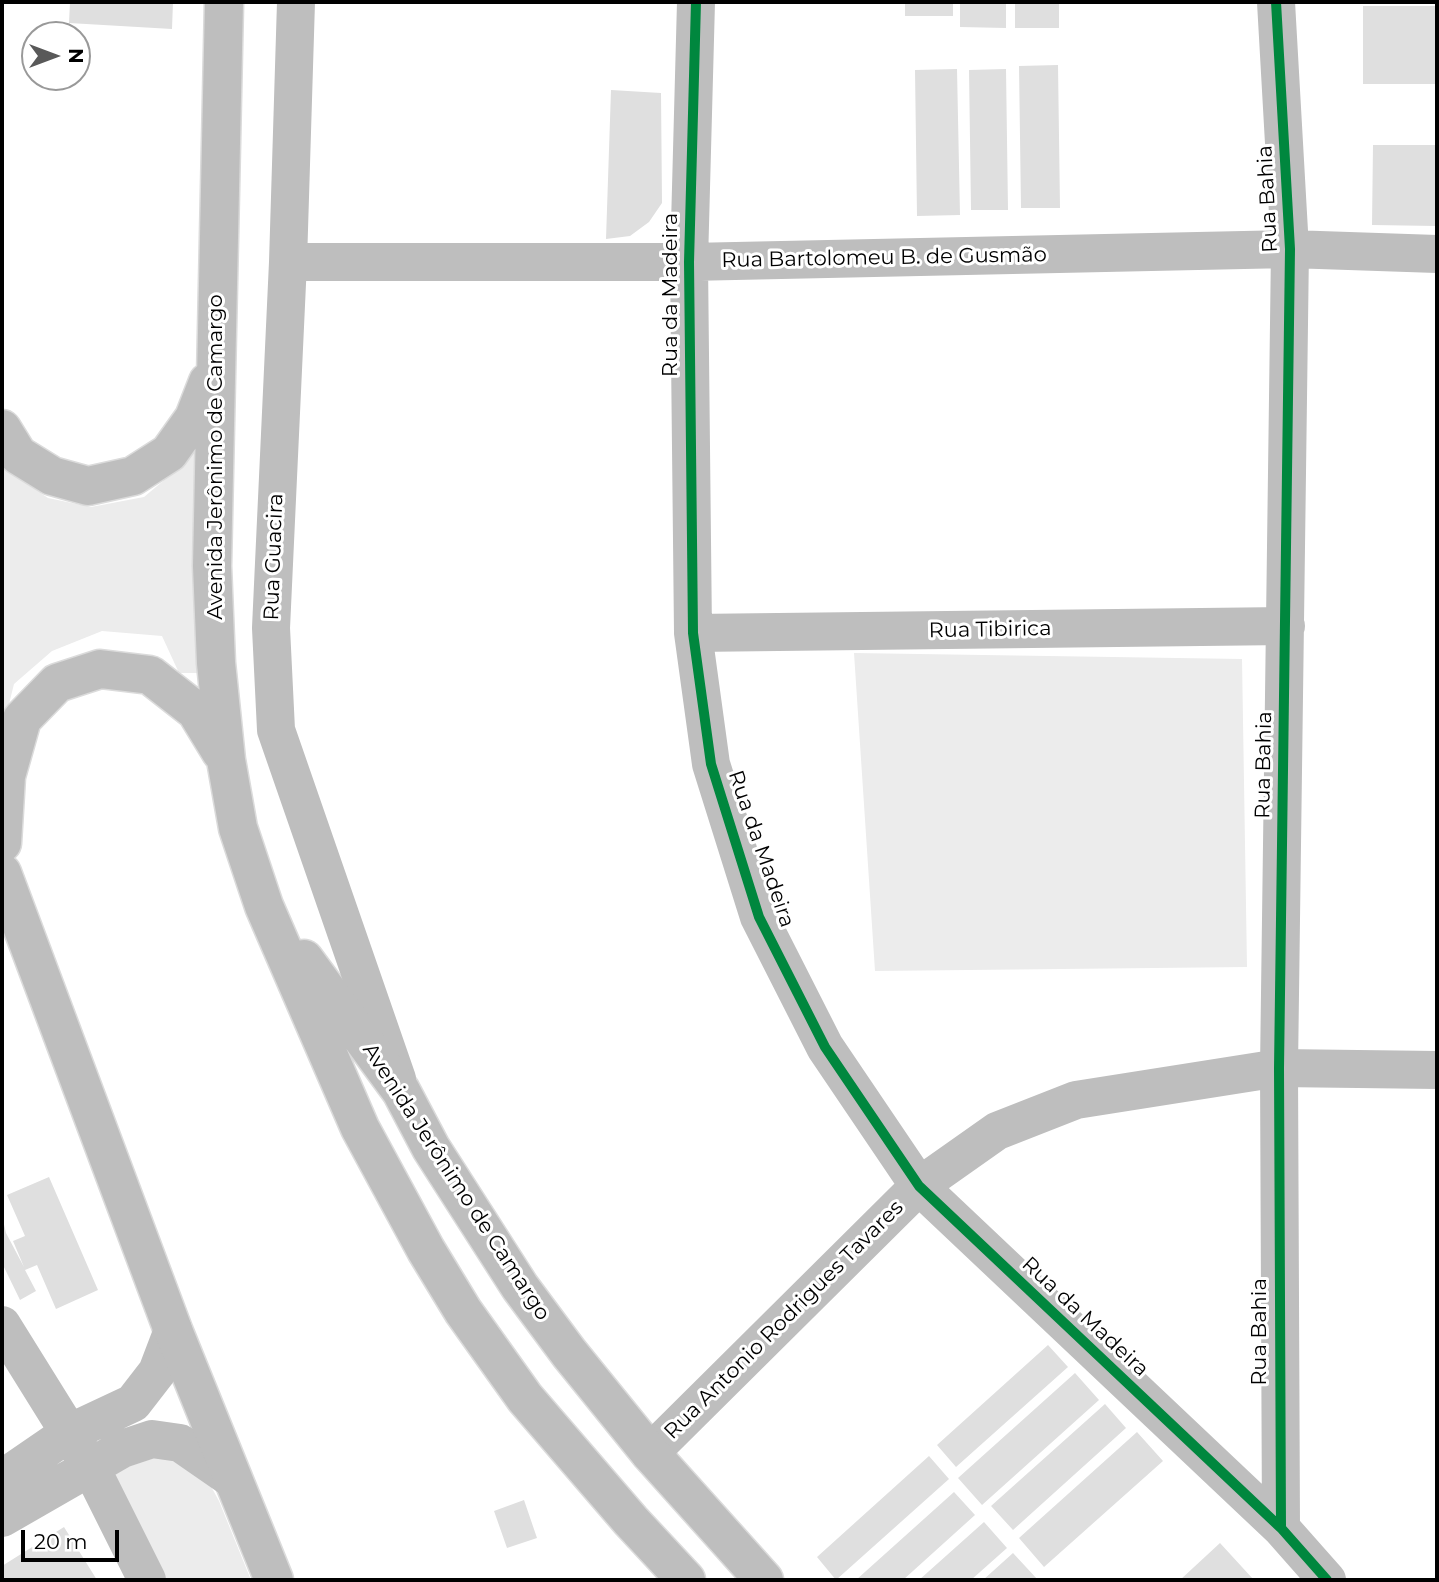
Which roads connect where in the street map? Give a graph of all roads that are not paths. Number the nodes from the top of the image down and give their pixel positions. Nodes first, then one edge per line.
1 (224, 2) edge
2 (296, 2) edge
3 (696, 2) edge
4 (1276, 2) edge
5 (1290, 249) junction
6 (1437, 254) edge
7 (288, 262) junction
8 (689, 262) junction
9 (215, 364) junction
10 (2, 429) edge
11 (1286, 626) junction
12 (693, 633) junction
13 (226, 760) junction
14 (2, 842) edge
15 (2, 873) edge
16 (264, 906) junction
17 (1279, 1068) junction
18 (1437, 1070) edge
19 (401, 1091) junction
20 (919, 1186) junction
21 (2, 1325) edge
22 (173, 1330) junction
23 (69, 1433) junction
24 (650, 1453) junction
25 (91, 1468) junction
26 (2, 1479) edge
27 (232, 1479) junction
28 (2, 1518) edge
29 (1281, 1528) junction
30 (147, 1580) edge
31 (274, 1580) edge
32 (686, 1580) edge
33 (764, 1580) edge
34 (1327, 1580) edge

1 - 9 street, Avenida Jerônimo de Camargo
2 - 7 street, Rua Guacira
3 - 8 street, Rua da Madeira
4 - 5 street, Rua Bahia
5 - 6 street, Rua Bartolomeu B. de Gusmão
5 - 8 street, Rua Bartolomeu B. de Gusmão
5 - 11 street, Rua Bahia
7 - 8 street, Rua Bartolomeu B. de Gusmão
7 - 19 street, Rua Guacira
8 - 12 street, Rua da Madeira
9 - 10 street
9 - 13 street, Avenida Jerônimo de Camargo
11 - 12 street, Rua Tibirica
11 - 17 street, Rua Bahia
12 - 20 street, Rua da Madeira
13 - 14 street
13 - 16 street, Avenida Jerônimo de Camargo
15 - 22 street
16 - 19 street, Avenida Jerônimo de Camargo
16 - 32 street, Avenida Jerônimo de Camargo
17 - 18 street, Rua Antonio Rodrigues Tavares
17 - 20 street, Rua Antonio Rodrigues Tavares
17 - 29 street, Rua Bahia
19 - 24 street, Avenida Jerônimo de Camargo
20 - 24 street, Rua Antonio Rodrigues Tavares
20 - 29 street, Rua da Madeira
21 - 23 street
22 - 23 street
22 - 27 street
23 - 25 street
23 - 26 street
24 - 33 street, Avenida Jerônimo de Camargo
25 - 27 street
25 - 28 street
25 - 30 street
27 - 31 street
29 - 34 street, Rua da Madeira

